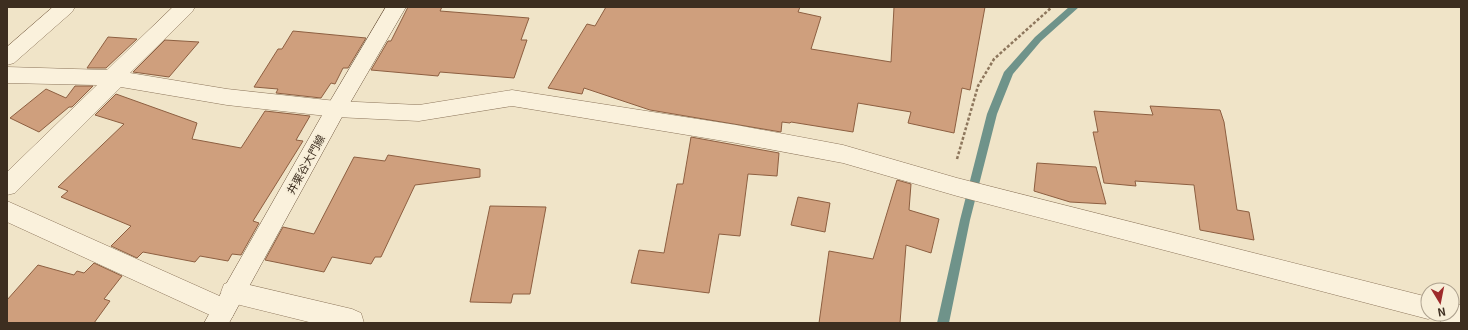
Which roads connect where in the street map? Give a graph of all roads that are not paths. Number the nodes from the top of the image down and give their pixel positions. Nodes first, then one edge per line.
1 (64, 7) edge
2 (185, 7) edge
3 (396, 7) edge
4 (7, 58) edge
5 (7, 74) edge
6 (114, 79) junction
7 (336, 109) junction
8 (7, 186) edge
9 (7, 211) edge
10 (1420, 306) edge
11 (224, 308) edge
12 (352, 323) edge

1 - 4 street
2 - 6 street
3 - 7 street, 井栗谷大門線
5 - 6 street
6 - 7 street
6 - 8 street
7 - 10 street
7 - 11 street, 井栗谷大門線
9 - 11 street
11 - 12 street

